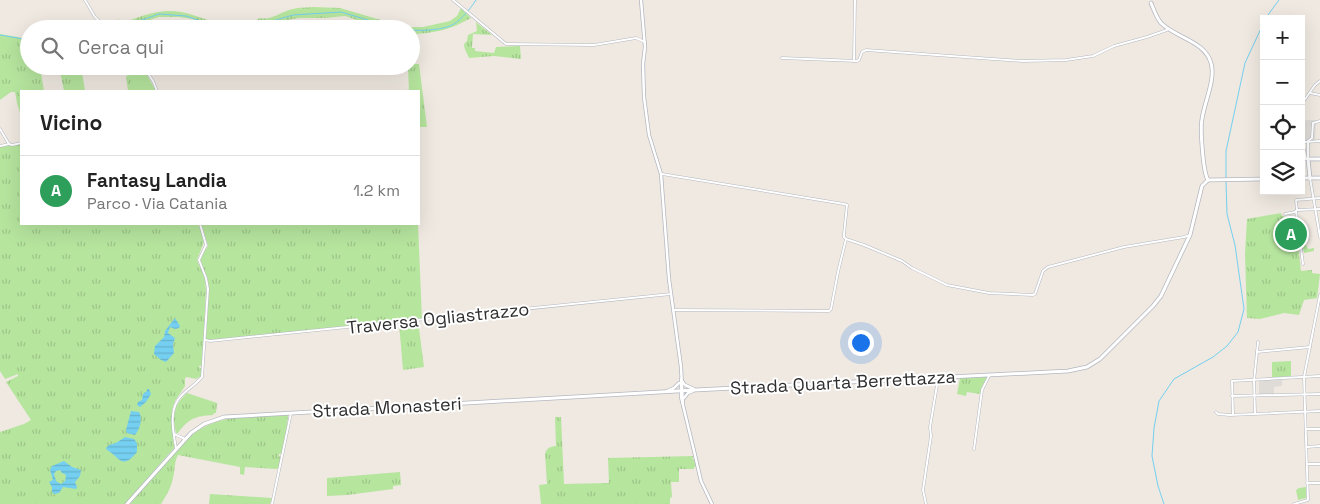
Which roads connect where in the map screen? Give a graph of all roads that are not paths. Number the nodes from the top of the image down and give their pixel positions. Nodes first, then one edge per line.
1 (85, 0) edge
2 (453, 0) edge
3 (642, 0) edge
4 (855, 0) edge
5 (1151, 1) edge
6 (99, 20) edge
7 (1168, 29) junction
8 (645, 42) junction
9 (782, 58) dead end
10 (854, 61) junction
11 (149, 75) edge
12 (1320, 81) edge
13 (157, 90) edge
14 (1310, 93) junction
15 (1320, 94) edge
16 (1305, 100) edge
17 (1320, 121) edge
18 (0, 129) edge
19 (1312, 140) junction
20 (1320, 141) edge
21 (20, 142) edge
22 (1308, 142) junction
23 (1305, 143) edge
24 (9, 144) junction
25 (0, 146) edge
26 (1305, 150) edge
27 (1307, 159) junction
28 (1320, 159) edge
29 (662, 174) junction
30 (1305, 178) edge
31 (1310, 178) junction
32 (1320, 178) edge
33 (1260, 179) edge
34 (1208, 180) junction
35 (1314, 198) junction
36 (1320, 198) edge
37 (1315, 209) junction
38 (1320, 209) edge
39 (1297, 210) junction
40 (1285, 214) dead end
41 (200, 225) edge
42 (1304, 225) dead end
43 (1298, 226) junction
44 (1286, 227) dead end
45 (1320, 232) edge
46 (1190, 235) junction
47 (1320, 237) edge
48 (846, 239) junction
49 (1302, 264) dead end
50 (671, 294) junction
51 (1320, 295) edge
52 (674, 310) junction
53 (205, 340) junction
54 (1258, 342) dead end
55 (1310, 347) junction
56 (1257, 352) junction
57 (990, 374) junction
58 (1320, 376) edge
59 (938, 377) junction
60 (1304, 377) junction
61 (1254, 380) junction
62 (681, 381) junction
63 (696, 390) junction
64 (681, 391) junction
65 (665, 392) junction
66 (1305, 394) junction
67 (1320, 394) edge
68 (1232, 396) junction
69 (1254, 396) junction
70 (682, 399) junction
71 (1320, 411) edge
72 (1216, 412) dead end
73 (1305, 412) junction
74 (291, 413) junction
75 (1255, 413) junction
76 (1233, 414) junction
77 (1306, 429) junction
78 (1320, 429) edge
79 (174, 434) junction
80 (185, 439) junction
81 (1320, 446) edge
82 (1307, 447) junction
83 (176, 448) junction
84 (974, 449) dead end
85 (1307, 464) junction
86 (1320, 464) edge
87 (1307, 483) junction
88 (1320, 483) edge
89 (128, 504) edge
90 (272, 504) edge
91 (712, 504) edge
92 (926, 504) edge
93 (1294, 504) edge

1 - 6 street
2 - 8 street
3 - 8 street
4 - 10 street
5 - 7 main road
7 - 10 street
7 - 34 main road
8 - 29 street
9 - 10 street
11 - 13 street
12 - 14 street
14 - 15 street
14 - 16 street
17 - 19 street
18 - 24 street
19 - 20 street
19 - 22 street
21 - 24 street
22 - 23 street
22 - 27 street
24 - 25 street
26 - 27 street
27 - 28 main road
27 - 31 main road
29 - 48 street
29 - 50 street
30 - 31 main road
31 - 32 main road
31 - 35 street
33 - 34 main road
34 - 46 main road, Strada Quarta Berrettazza
35 - 36 street
35 - 37 street
35 - 39 street
37 - 38 street
37 - 39 street
37 - 45 street
39 - 40 street
39 - 43 street
41 - 53 street
42 - 43 street
43 - 44 street
43 - 49 street
45 - 47 street
46 - 48 street
46 - 57 main road, Strada Quarta Berrettazza
48 - 52 street
50 - 52 street
50 - 53 street, Traversa Ogliastrazzo
51 - 55 street
52 - 62 street
53 - 79 street
54 - 56 street
55 - 56 street
55 - 60 street
56 - 61 street
57 - 59 main road, Strada Quarta Berrettazza
57 - 84 street
58 - 60 street
59 - 63 main road, Strada Quarta Berrettazza
59 - 92 street
60 - 61 street
60 - 66 street
61 - 68 street
61 - 69 street
62 - 63 street
62 - 64 street
62 - 65 street
63 - 64 main road, Strada Quarta Berrettazza
63 - 70 street
64 - 65 main road, Strada Monasteri
64 - 70 street
65 - 70 street
65 - 74 main road, Strada Monasteri
66 - 67 street
66 - 69 street
66 - 73 street
68 - 69 street
68 - 76 street
69 - 75 street
70 - 91 street
71 - 73 street
72 - 76 street
73 - 75 street
73 - 77 street
74 - 80 main road, Strada Monasteri
74 - 90 street
75 - 76 street
77 - 78 street
77 - 82 street
79 - 80 street
79 - 83 street
80 - 83 main road, Strada Monasteri
81 - 82 street
82 - 85 street
83 - 89 main road, Strada Monasteri
85 - 86 street
85 - 87 street
87 - 88 street
87 - 93 street

